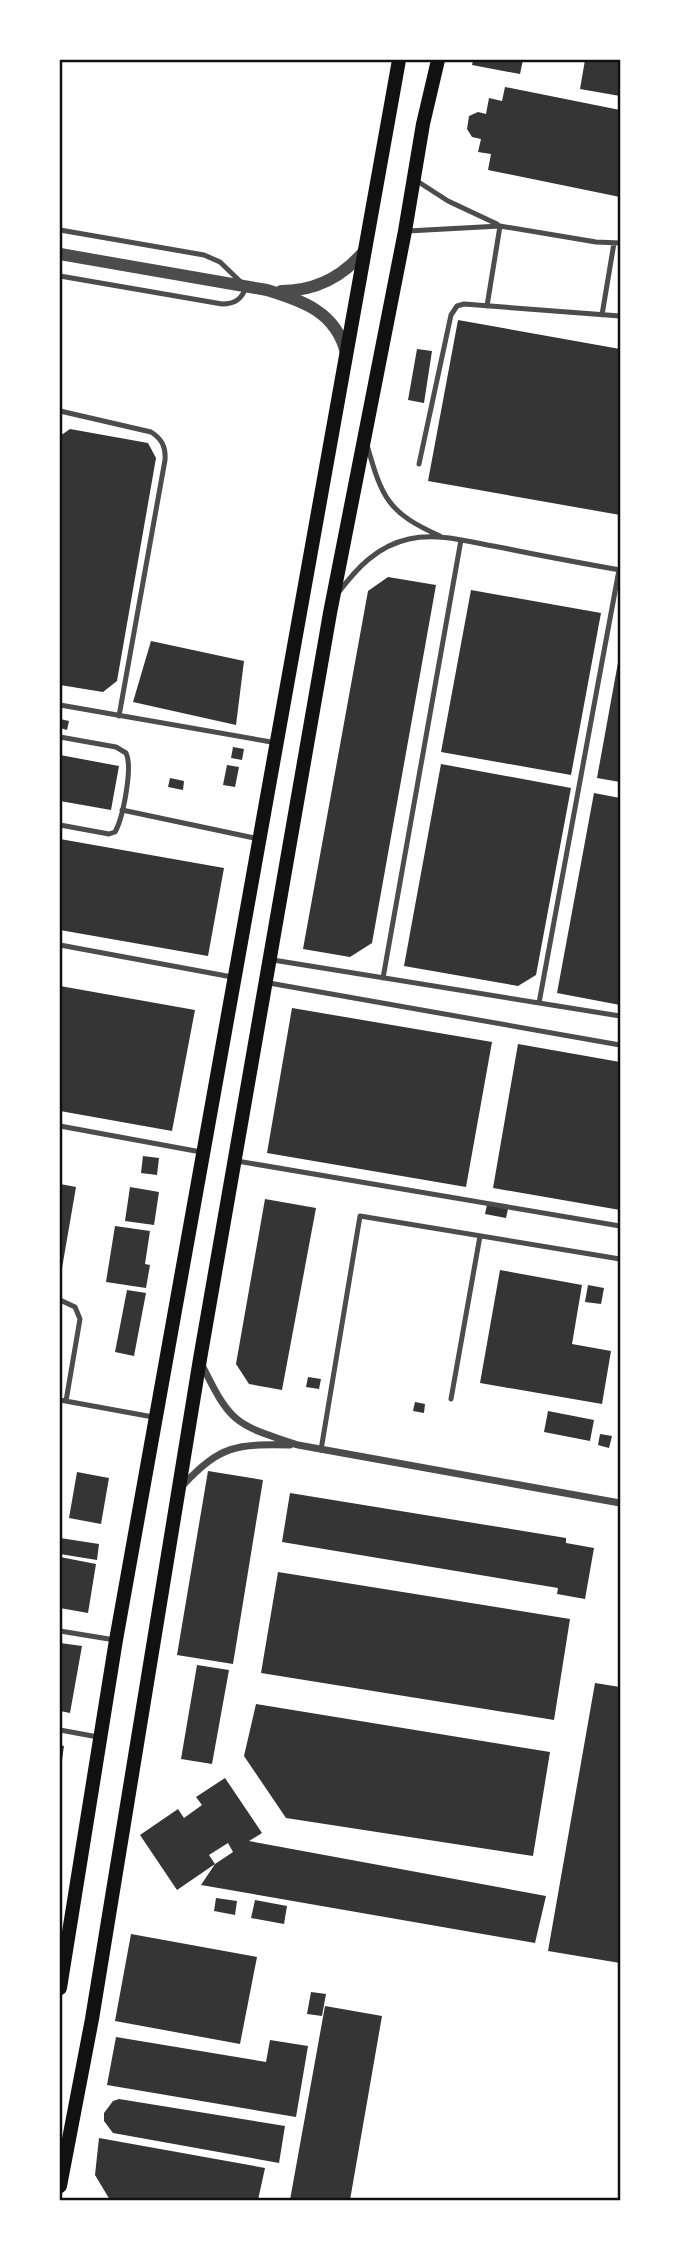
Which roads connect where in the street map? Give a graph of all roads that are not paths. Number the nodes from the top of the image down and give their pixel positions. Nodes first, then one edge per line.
1 (399, 60) edge
2 (438, 60) edge
3 (415, 179) junction
4 (500, 226) junction
5 (60, 230) edge
6 (405, 231) junction
7 (617, 243) edge
8 (366, 249) junction
9 (60, 254) edge
10 (60, 276) edge
11 (246, 287) junction
12 (267, 290) junction
13 (487, 306) junction
14 (602, 315) junction
15 (621, 316) edge
16 (347, 358) junction
17 (60, 411) edge
18 (364, 436) junction
19 (419, 464) dead end
20 (443, 537) junction
21 (461, 540) junction
22 (620, 570) edge
23 (332, 601) junction
24 (60, 705) edge
25 (119, 716) junction
26 (60, 737) edge
27 (276, 743) junction
28 (122, 810) junction
29 (60, 825) edge
30 (261, 839) junction
31 (60, 945) edge
32 (270, 960) junction
33 (235, 977) junction
34 (383, 978) junction
35 (265, 982) junction
36 (539, 1003) junction
37 (621, 1016) edge
38 (621, 1045) edge
39 (60, 1126) edge
40 (204, 1152) junction
41 (234, 1160) junction
42 (621, 1226) edge
43 (480, 1236) junction
44 (621, 1259) edge
45 (60, 1300) edge
46 (200, 1359) junction
47 (451, 1399) dead end
48 (63, 1400) edge
49 (156, 1418) junction
50 (298, 1445) junction
51 (321, 1450) junction
52 (178, 1489) junction
53 (621, 1503) edge
54 (60, 1631) edge
55 (116, 1640) junction
56 (60, 1730) edge
57 (100, 1737) junction
58 (63, 1957) edge
59 (60, 1988) edge
60 (60, 2186) edge

1 - 8 main road
2 - 3 main road
3 - 4 lane
3 - 6 main road
4 - 6 lane
4 - 7 lane
4 - 13 lane
5 - 11 lane
6 - 18 main road
7 - 14 lane
8 - 12 street
8 - 16 main road
9 - 11 street
10 - 11 lane
11 - 12 street
12 - 16 street
13 - 14 lane
13 - 19 lane
14 - 15 lane
16 - 27 main road
17 - 25 lane
18 - 20 lane
18 - 23 main road
20 - 21 lane
20 - 23 lane
21 - 22 lane
21 - 34 lane
22 - 36 lane
23 - 32 main road
24 - 25 lane
25 - 27 lane
26 - 28 lane
27 - 30 main road
28 - 29 lane
28 - 30 lane
30 - 33 main road
31 - 33 lane
32 - 34 lane
32 - 35 main road
33 - 40 main road
34 - 36 lane
35 - 38 lane
35 - 41 main road
36 - 37 lane
39 - 40 lane
40 - 49 main road
41 - 42 lane
41 - 46 main road
43 - 44 lane
43 - 47 lane
43 - 51 lane
45 - 48 lane
46 - 50 street
46 - 52 main road
48 - 49 lane
49 - 55 main road
50 - 51 street
50 - 52 street
51 - 53 street
52 - 60 main road
54 - 55 lane
55 - 57 main road
56 - 57 lane
57 - 58 main road
58 - 59 main road

